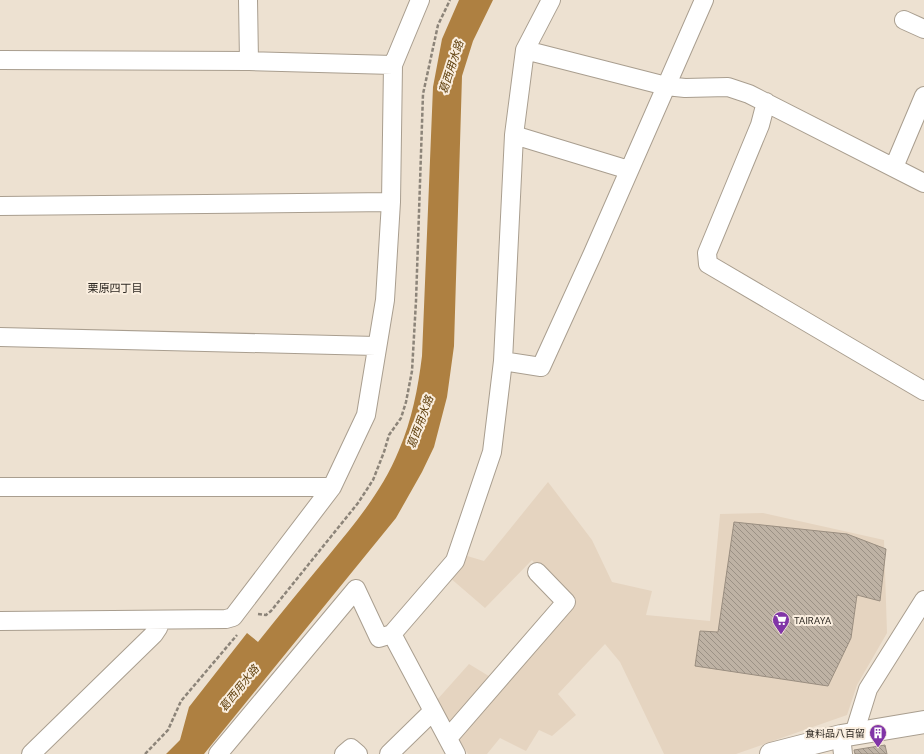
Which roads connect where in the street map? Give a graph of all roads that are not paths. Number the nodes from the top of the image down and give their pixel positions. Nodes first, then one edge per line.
1 (248, 0) edge
2 (420, 0) edge
3 (551, 0) edge
4 (700, 1) edge
5 (904, 20) dead end
6 (924, 29) edge
7 (525, 50) junction
8 (0, 60) edge
9 (249, 61) junction
10 (393, 65) junction
11 (666, 86) junction
12 (924, 96) edge
13 (766, 102) junction
14 (514, 135) junction
15 (894, 167) junction
16 (629, 170) junction
17 (924, 183) edge
18 (391, 202) junction
19 (0, 206) edge
20 (0, 337) edge
21 (376, 346) junction
22 (503, 361) junction
23 (924, 390) edge
24 (332, 486) junction
25 (0, 487) edge
26 (537, 572) dead end
27 (924, 600) edge
28 (161, 620) junction
29 (0, 621) edge
30 (392, 634) junction
31 (433, 711) junction
32 (924, 722) edge
33 (448, 738) junction
34 (846, 741) edge
35 (31, 754) edge
36 (218, 754) edge
37 (344, 754) edge
38 (358, 754) edge
39 (389, 754) edge
40 (456, 754) edge
41 (772, 754) edge

1 - 9 street
2 - 10 street
3 - 7 street
4 - 11 street
5 - 6 street
7 - 11 street
7 - 14 street
8 - 9 street
9 - 10 street
10 - 18 street
11 - 13 street
11 - 16 street
12 - 15 street
13 - 15 street
13 - 23 street
14 - 16 street
14 - 22 street
15 - 17 street
16 - 22 street
18 - 19 street
18 - 21 street
20 - 21 street
21 - 24 street
22 - 30 street
24 - 25 street
24 - 28 street
26 - 33 street
27 - 34 street
28 - 29 street
28 - 35 street
30 - 31 street
30 - 36 street
31 - 33 street
31 - 39 street
32 - 34 main road
33 - 40 street
34 - 41 main road
37 - 38 street

